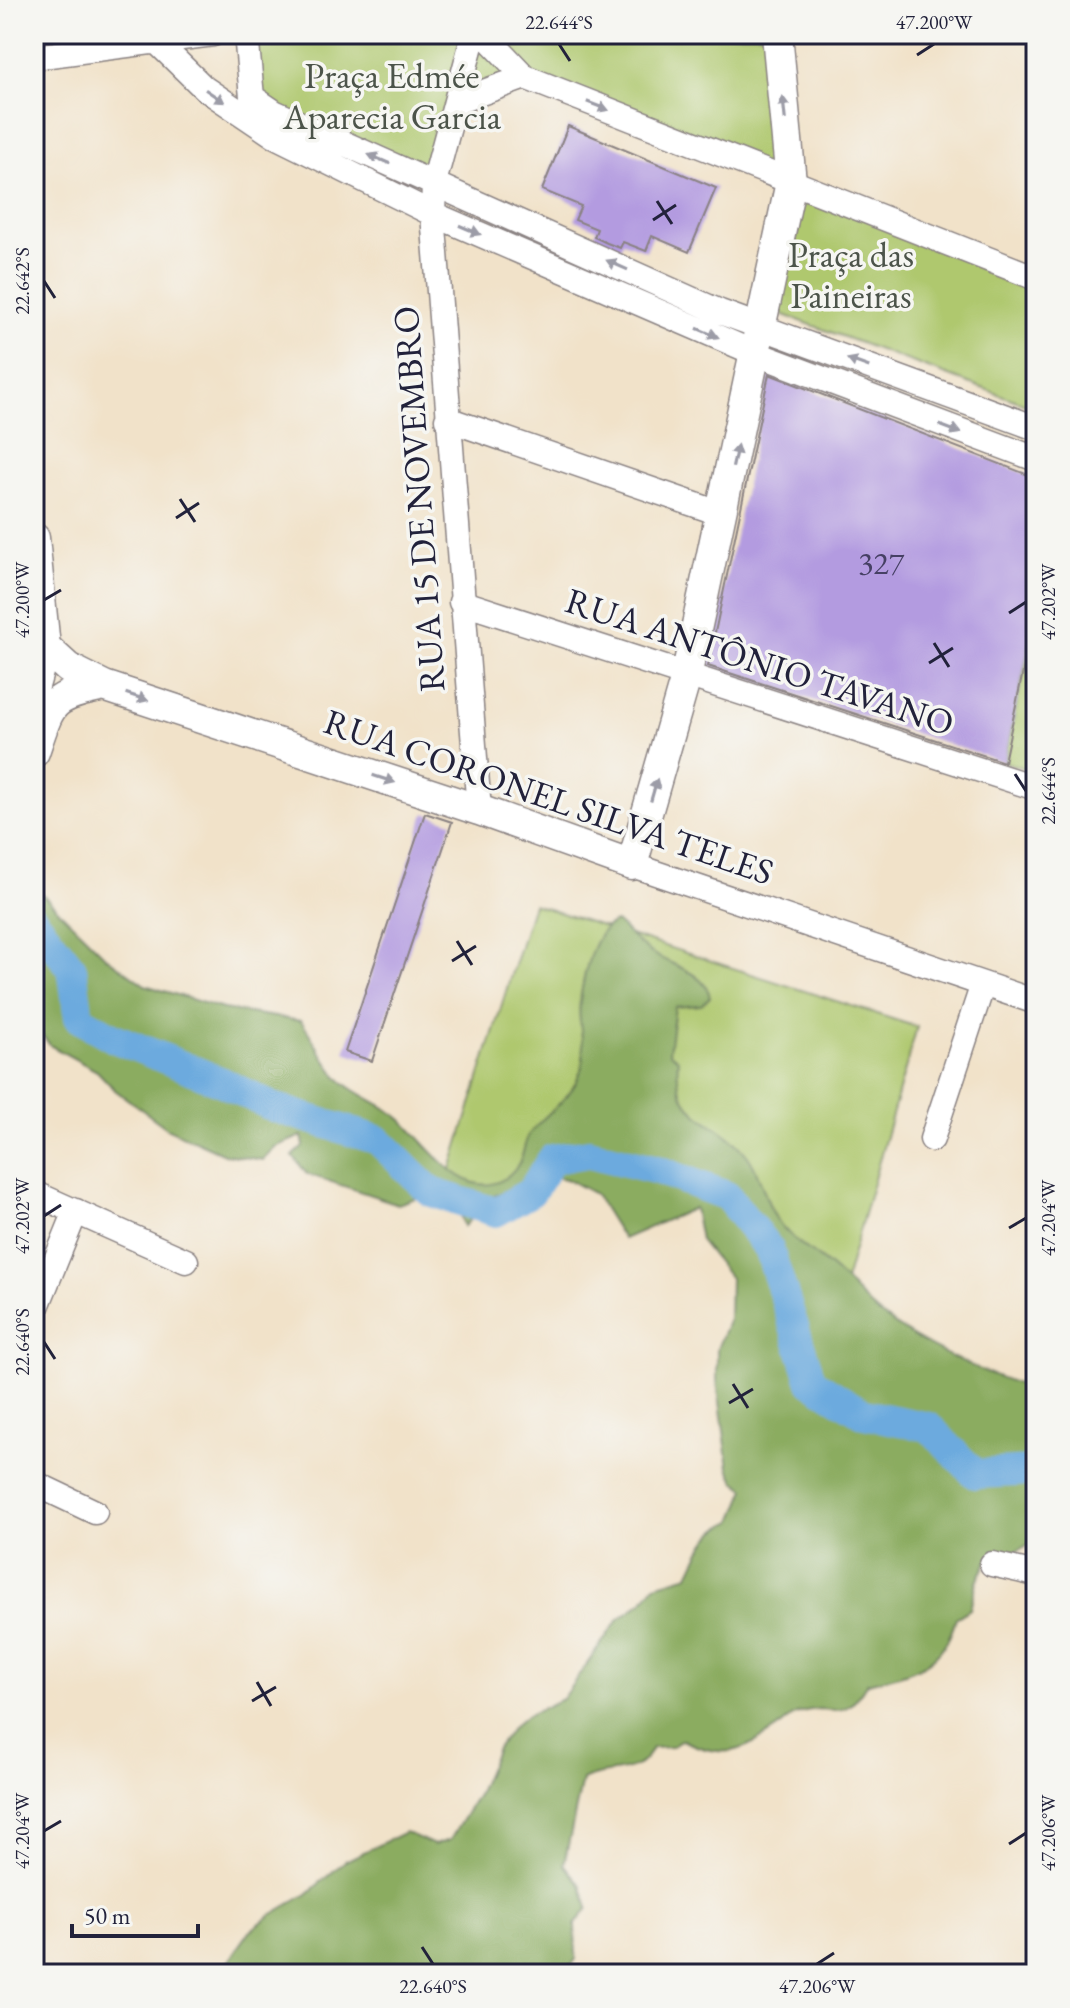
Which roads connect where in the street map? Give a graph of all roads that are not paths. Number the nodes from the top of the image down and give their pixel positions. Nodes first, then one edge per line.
1 (213, 34) edge
2 (246, 34) edge
3 (474, 34) edge
4 (484, 34) edge
5 (777, 34) edge
6 (158, 43) junction
7 (34, 57) edge
8 (525, 77) junction
9 (456, 102) junction
10 (791, 182) junction
11 (434, 183) junction
12 (433, 214) junction
13 (1036, 278) edge
14 (759, 341) junction
15 (447, 419) junction
16 (1036, 428) edge
17 (1036, 459) edge
18 (722, 514) junction
19 (34, 538) edge
20 (461, 602) junction
21 (45, 647) junction
22 (686, 677) junction
23 (34, 686) edge
24 (104, 686) junction
25 (34, 752) edge
26 (1036, 788) edge
27 (479, 810) junction
28 (632, 865) junction
29 (983, 984) junction
30 (1036, 1002) edge
31 (932, 1139) dead end
32 (34, 1193) edge
33 (76, 1211) junction
34 (186, 1261) dead end
35 (34, 1314) edge
36 (34, 1483) edge
37 (95, 1512) dead end
38 (992, 1564) dead end
39 (1036, 1574) edge

1 - 6 street
11 -> 2 street
3 - 9 street, RUA 15 DE NOVEMBRO
4 - 8 street
10 -> 5 main road
6 - 7 street
6 -> 12 street
8 - 9 street
8 -> 10 street
9 - 11 street, RUA 15 DE NOVEMBRO
10 - 13 street
10 - 14 main road
11 - 12 street, RUA 15 DE NOVEMBRO
14 -> 11 street
12 -> 14 street
12 - 15 street, RUA 15 DE NOVEMBRO
16 -> 14 street
14 -> 17 street
18 -> 14 main road
15 - 18 street
15 - 20 street, RUA 15 DE NOVEMBRO
18 - 22 main road
19 - 21 main road
20 - 22 street, RUA ANTÔNIO TAVANO
20 - 27 street, RUA 15 DE NOVEMBRO
21 - 23 main road
21 - 24 main road, RUA CORONEL SILVA TELES
22 - 26 street, RUA ANTÔNIO TAVANO
28 -> 22 main road
24 - 25 main road
24 -> 27 main road, RUA CORONEL SILVA TELES
27 - 28 main road, RUA CORONEL SILVA TELES
28 - 29 street, RUA CORONEL SILVA TELES
29 - 30 street, RUA CORONEL SILVA TELES
29 - 31 street
32 - 33 street
33 - 34 street
33 - 35 street
36 - 37 street
38 - 39 street

